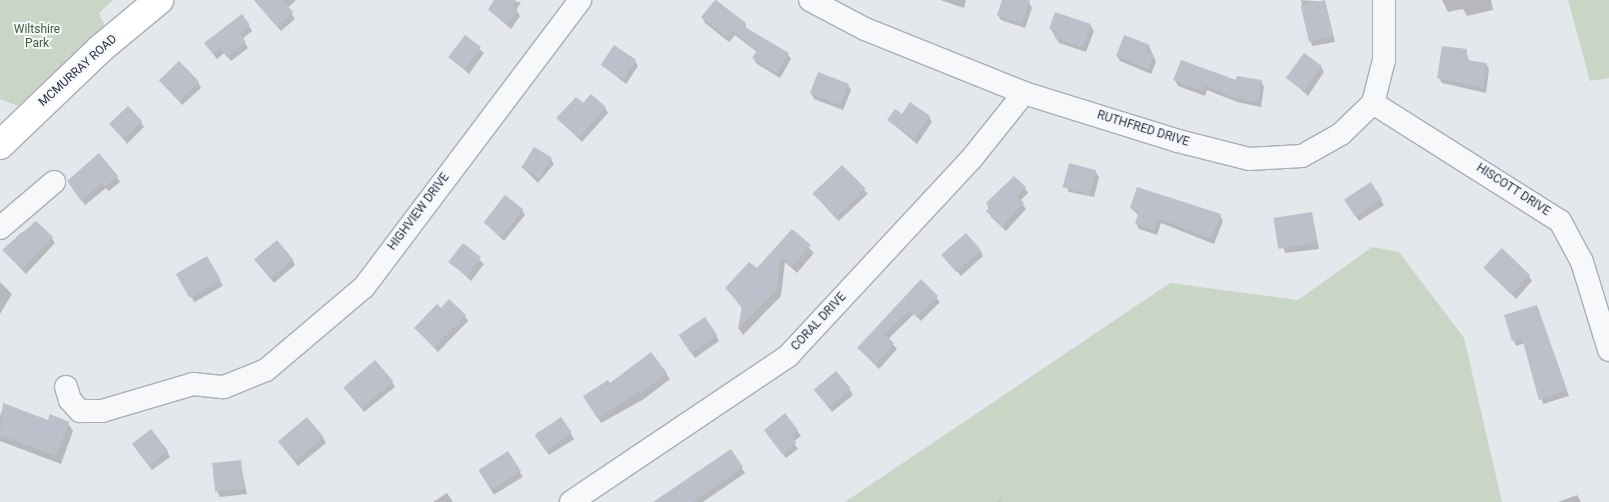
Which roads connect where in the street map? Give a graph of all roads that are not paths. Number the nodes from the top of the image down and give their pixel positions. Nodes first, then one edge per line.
1 (159, 0) edge
2 (580, 0) edge
3 (810, 0) edge
4 (1384, 0) edge
5 (1024, 93) junction
6 (1373, 103) junction
7 (0, 145) edge
8 (54, 182) dead end
9 (0, 228) edge
10 (1601, 296) edge
11 (1609, 350) edge
12 (66, 387) dead end
13 (572, 502) edge

1 - 7 main road, MCMURRAY ROAD
2 - 12 street, HIGHVIEW DRIVE
3 - 5 street, RUTHFRED DRIVE
4 - 6 street
5 - 6 street, RUTHFRED DRIVE
5 - 13 street, CORAL DRIVE
6 - 10 street, HISCOTT DRIVE
8 - 9 street
10 - 11 street, HISCOTT DRIVE

